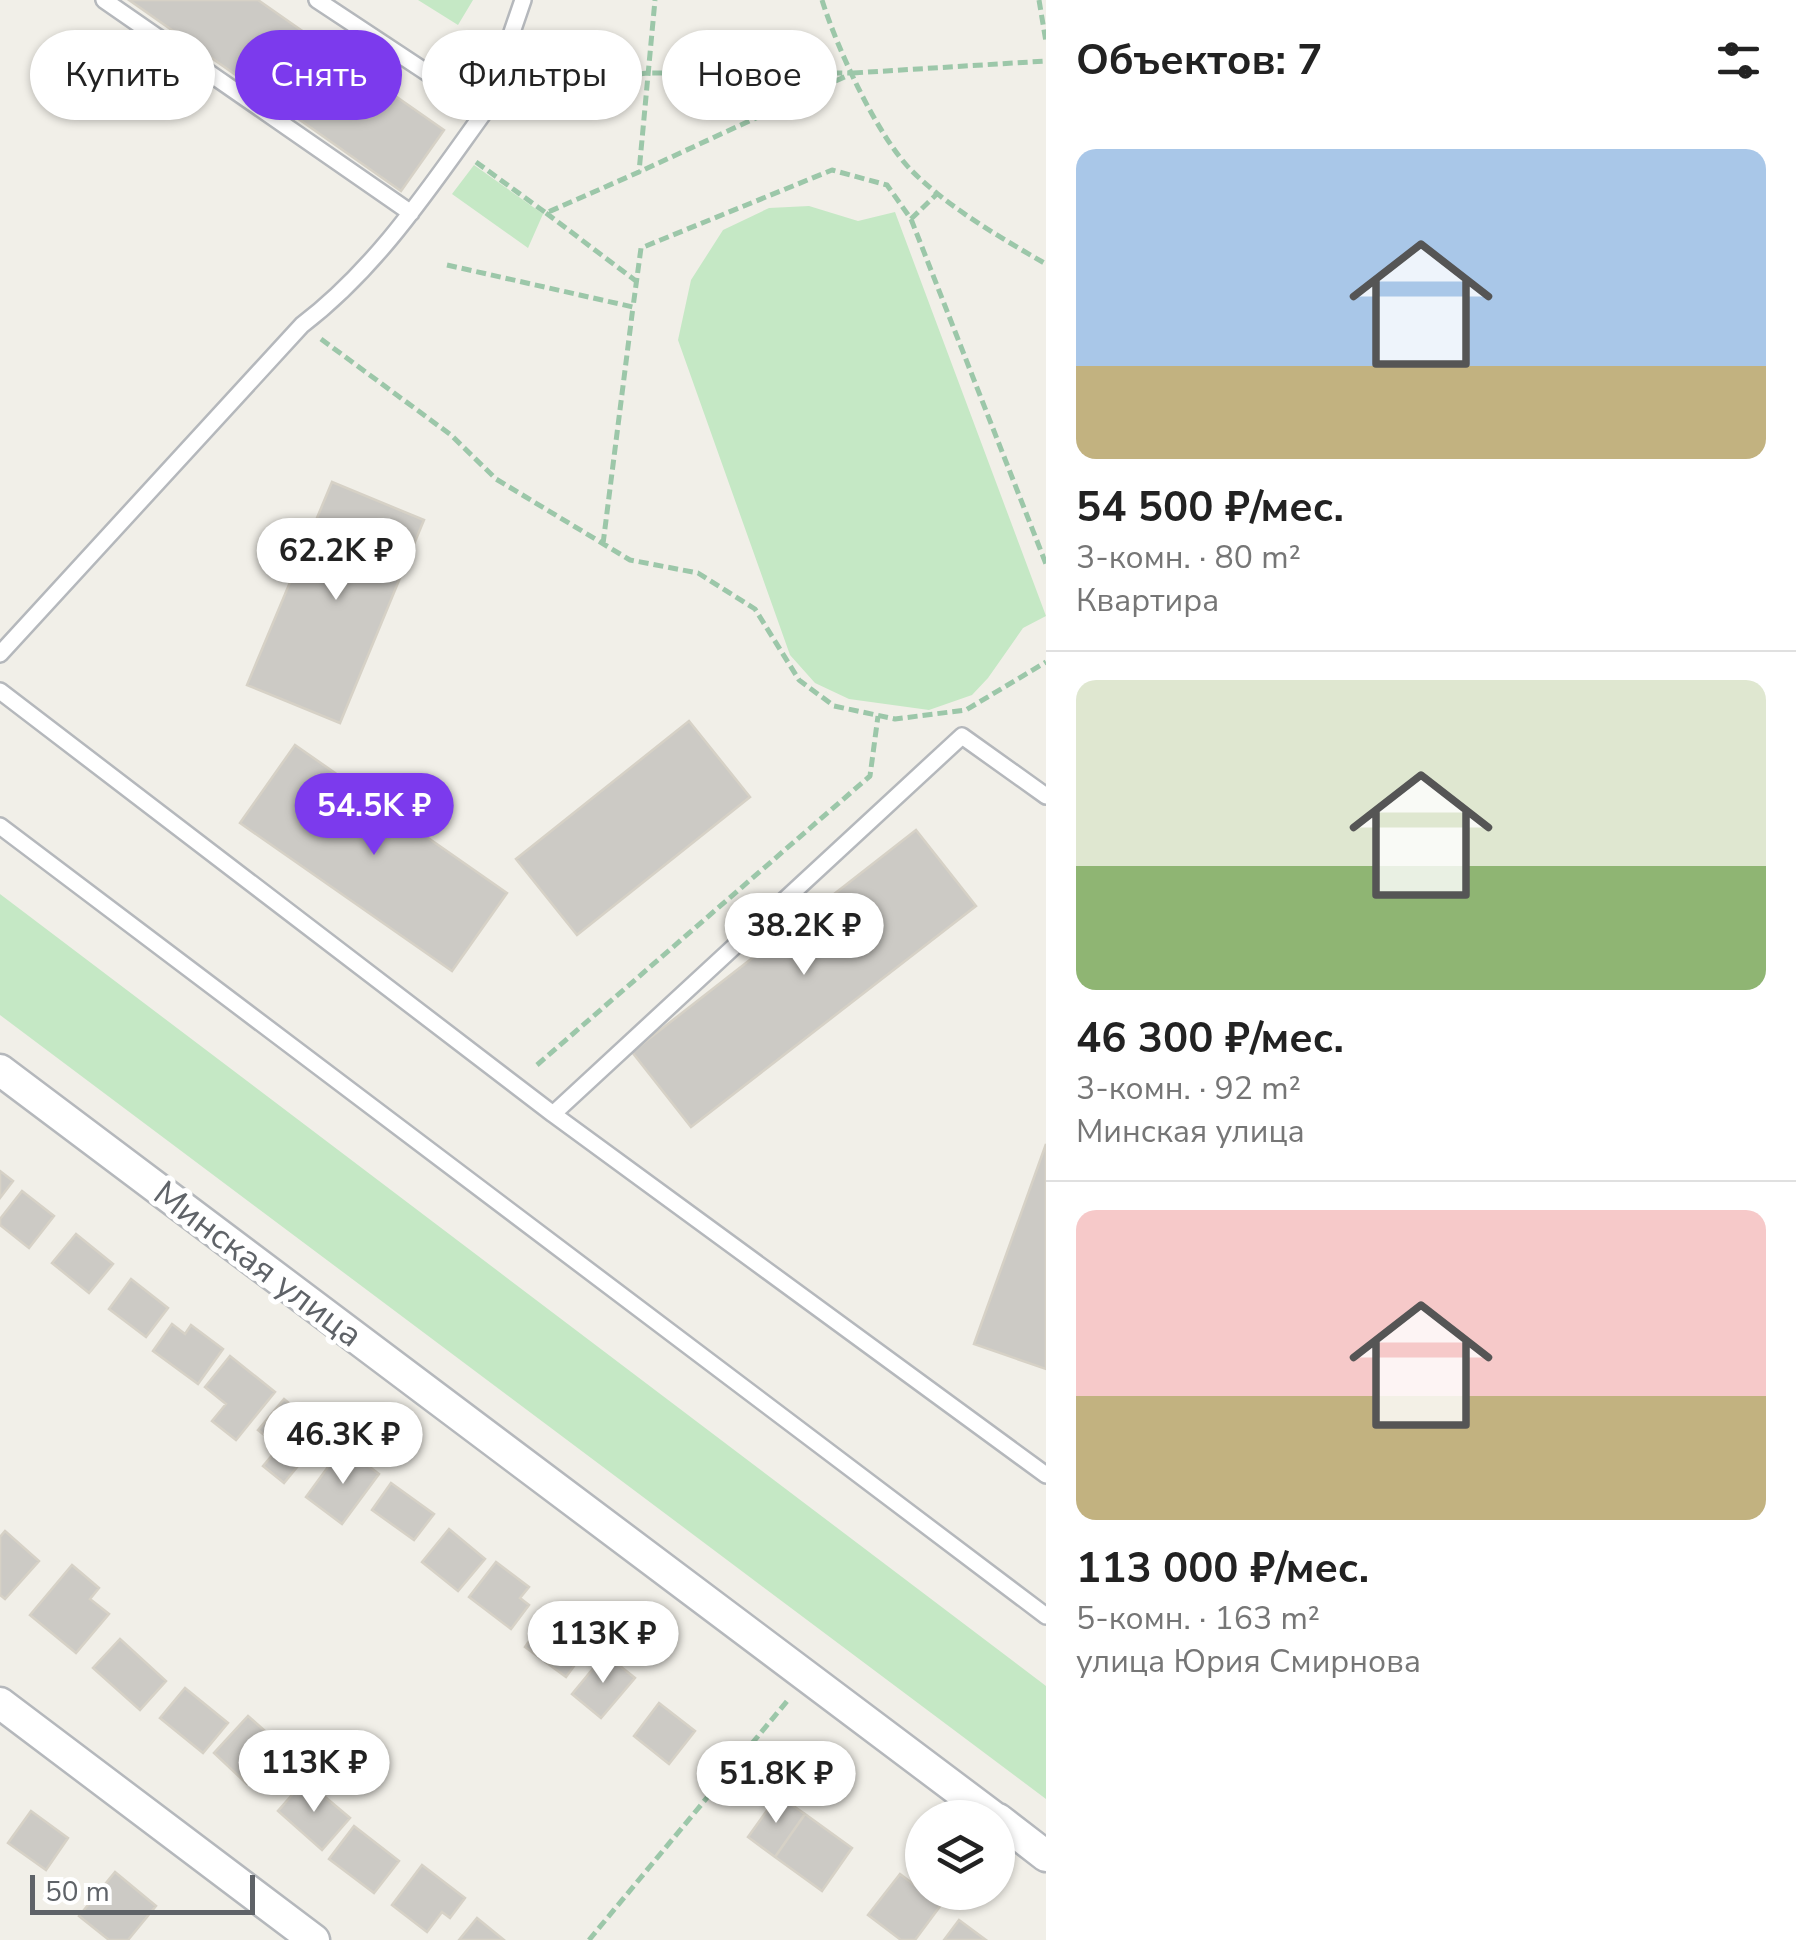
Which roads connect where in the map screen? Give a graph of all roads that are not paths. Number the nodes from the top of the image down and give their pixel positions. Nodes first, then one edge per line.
1 (104, 0) edge
2 (317, 0) edge
3 (523, 0) edge
4 (513, 30) edge
5 (422, 69) edge
6 (478, 120) edge
7 (410, 213) junction
8 (0, 654) edge
9 (0, 692) edge
10 (1046, 796) edge
11 (0, 826) edge
12 (0, 1070) edge
13 (553, 1114) junction
14 (1046, 1475) edge
15 (1046, 1616) edge
16 (0, 1703) edge
17 (972, 1800) edge
18 (1015, 1832) edge
19 (1046, 1856) edge
20 (314, 1940) edge

1 - 7 lane
2 - 5 lane
3 - 4 lane
6 - 7 lane
7 - 8 lane
9 - 13 lane
10 - 13 lane
11 - 15 lane
12 - 17 street, Минская улица
13 - 14 lane
16 - 20 street
18 - 19 street, Минская улица

